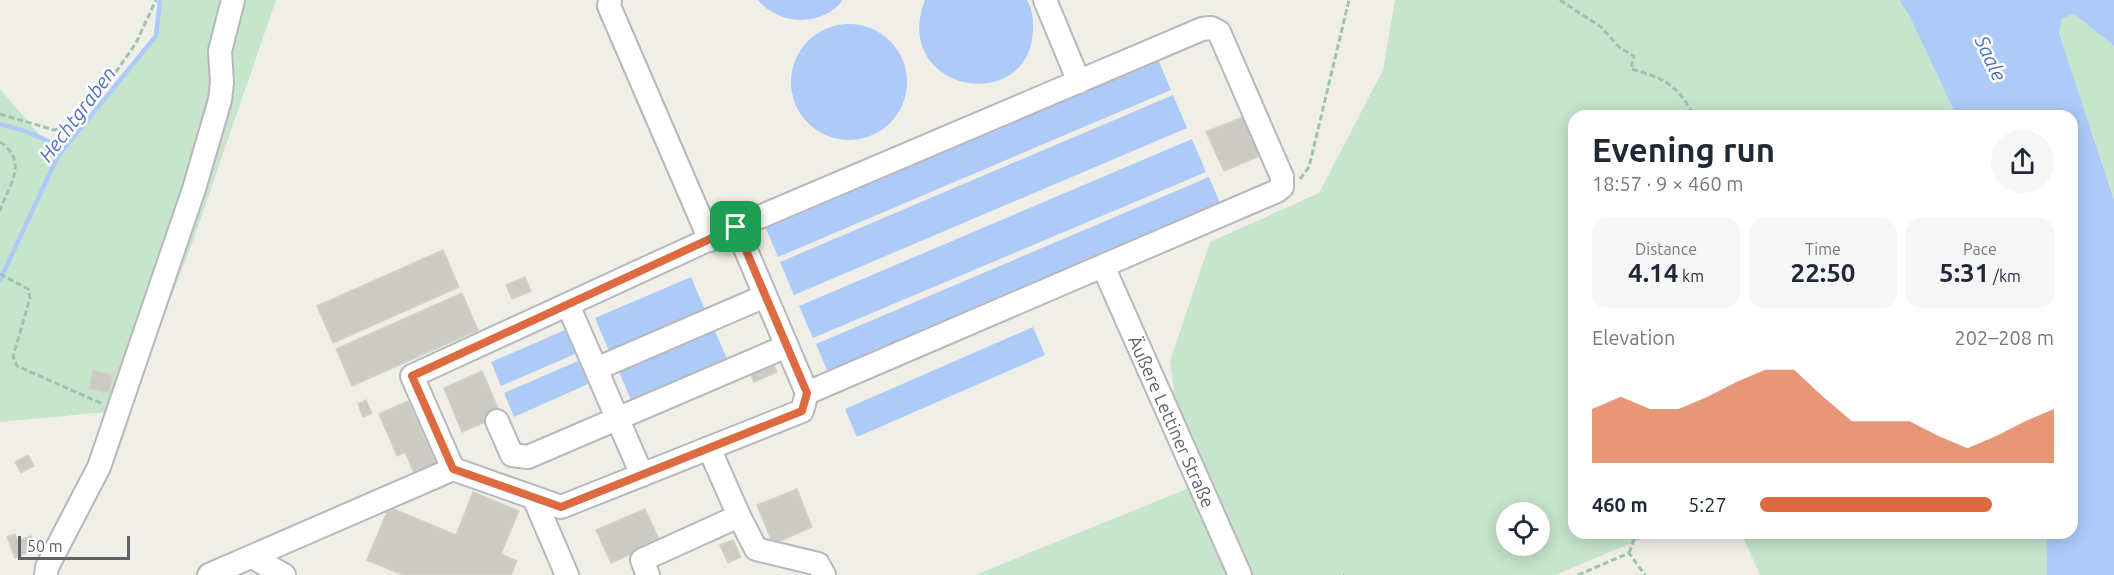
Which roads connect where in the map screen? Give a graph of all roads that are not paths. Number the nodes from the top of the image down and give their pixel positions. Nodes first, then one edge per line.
1 (233, 0) edge
2 (610, 0) edge
3 (1045, 0) edge
4 (1079, 81) junction
5 (736, 227) junction
6 (710, 240) junction
7 (1103, 266) junction
8 (765, 296) junction
9 (568, 305) junction
10 (787, 346) junction
11 (596, 369) junction
12 (807, 393) junction
13 (617, 419) junction
14 (497, 421) dead end
15 (709, 448) junction
16 (453, 469) junction
17 (642, 475) junction
18 (534, 498) junction
19 (739, 516) junction
20 (252, 557) junction
21 (46, 575) edge
22 (209, 575) edge
23 (284, 575) edge
24 (567, 575) edge
25 (648, 575) edge
26 (824, 575) edge
27 (1240, 575) edge

1 - 21 street
2 - 6 street
3 - 4 street
4 - 5 street
4 - 7 street
5 - 6 street
5 - 8 street
6 - 9 street
7 - 12 street
7 - 27 street, Äußere Lettiner Straße
8 - 10 street
8 - 11 street
9 - 11 street
9 - 16 street
10 - 12 street
10 - 13 street
11 - 13 street
12 - 15 street
13 - 14 street
13 - 17 street
15 - 17 street
15 - 19 street
16 - 18 street
16 - 20 street
17 - 18 street
18 - 24 street
19 - 25 street
19 - 26 street
20 - 22 street
20 - 23 street

